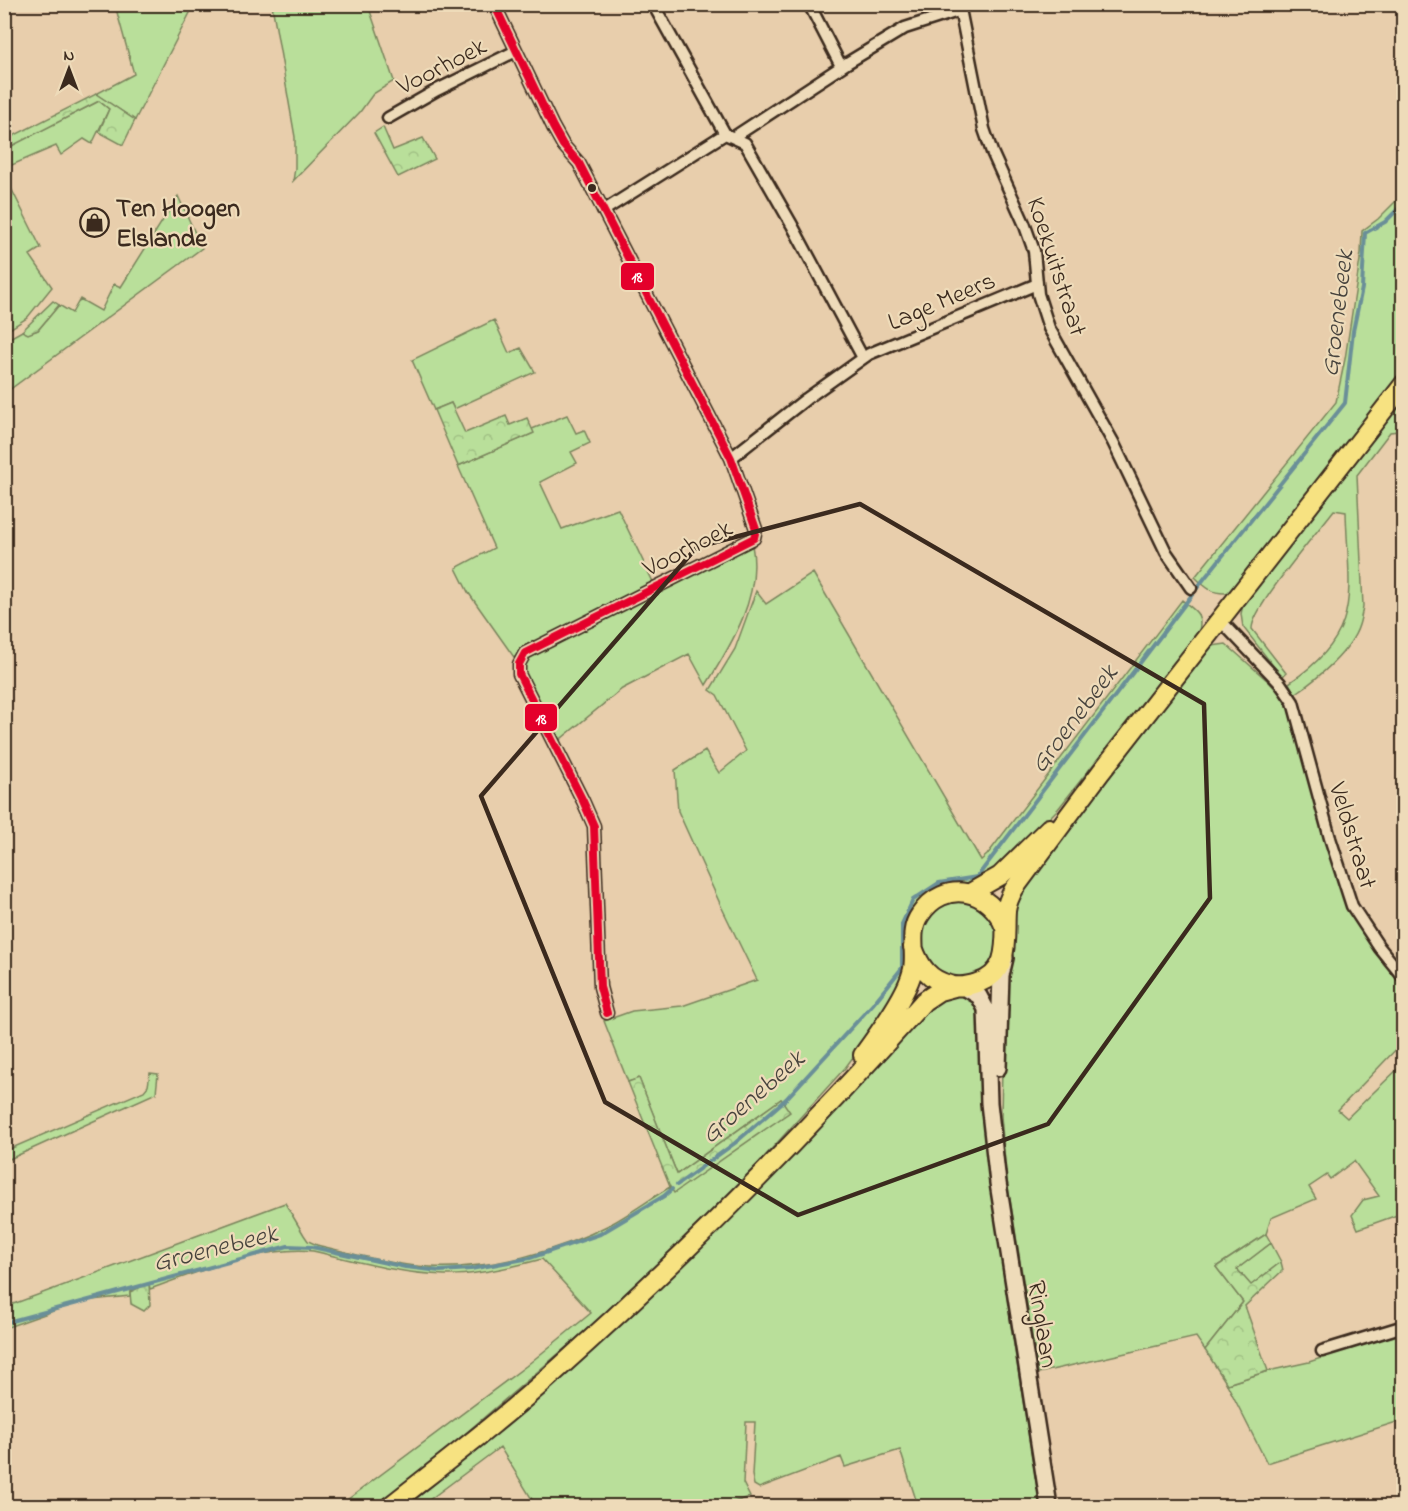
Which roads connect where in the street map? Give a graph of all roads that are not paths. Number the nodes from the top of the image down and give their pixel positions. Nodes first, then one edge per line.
1 (494, 4) edge
2 (652, 4) edge
3 (809, 4) edge
4 (960, 7) edge
5 (516, 51) junction
6 (841, 66) junction
7 (388, 118) dead end
8 (729, 136) junction
9 (603, 211) junction
10 (1037, 284) junction
11 (863, 358) junction
12 (1404, 384) edge
13 (731, 458) junction
14 (1191, 588) dead end
15 (1220, 620) junction
16 (1101, 772) junction
17 (970, 893) junction
18 (1007, 932) junction
19 (913, 947) junction
20 (1006, 952) junction
21 (1404, 978) edge
22 (959, 987) junction
23 (607, 1013) dead end
24 (825, 1107) junction
25 (994, 1149) junction
26 (1404, 1326) edge
27 (1322, 1351) dead end
28 (390, 1506) edge
29 (1049, 1506) edge

1 - 5 street, Voorhoek
2 - 8 street
3 - 6 street
4 - 6 street
4 - 10 street, Koekuitstraat
5 - 7 street, Voorhoek
5 - 9 street, Voorhoek
6 - 8 street
8 - 9 street
8 - 11 street
9 - 13 street, Voorhoek
10 - 11 street, Lage Meers
10 - 14 street, Koekuitstraat
11 - 13 street, Lage Meers
12 - 15 main road
13 - 23 street, Voorhoek
15 - 16 main road
15 - 21 street, Veldstraat
16 - 17 main road
16 - 18 main road
17 - 18 main road
17 - 19 main road
18 - 20 main road
19 - 22 main road
19 - 24 main road
20 - 22 main road
20 - 25 main road, Ringlaan
22 - 24 main road
22 - 25 main road, Ringlaan
24 - 28 main road
25 - 29 main road, Ringlaan
26 - 27 street

